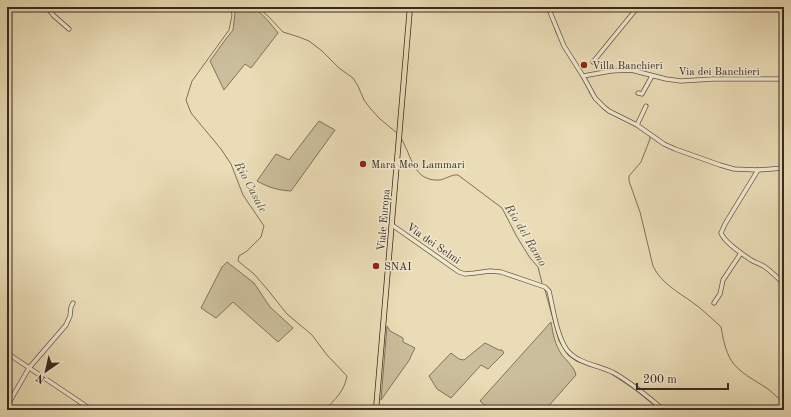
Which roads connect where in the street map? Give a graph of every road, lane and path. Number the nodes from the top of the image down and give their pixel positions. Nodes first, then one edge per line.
1 (47, 7) edge
2 (410, 7) edge
3 (548, 7) edge
4 (638, 7) edge
5 (69, 29) dead end
6 (593, 62) dead end
7 (583, 76) junction
8 (652, 76) junction
9 (784, 79) edge
10 (638, 93) dead end
11 (646, 106) dead end
12 (637, 125) junction
13 (784, 168) edge
14 (758, 170) junction
15 (392, 225) junction
16 (741, 253) junction
17 (784, 284) edge
18 (73, 303) dead end
19 (714, 303) dead end
20 (7, 353) edge
21 (29, 368) junction
22 (7, 406) edge
23 (92, 410) edge
24 (376, 410) edge
25 (664, 410) edge

1 - 5 street
2 - 15 main road, Viale Europa
3 - 7 street
4 - 6 street
7 - 8 street, Via dei Banchieri
7 - 12 street
8 - 9 street, Via dei Banchieri
8 - 10 street
11 - 12 street
12 - 14 street
13 - 14 street
14 - 16 street
15 - 24 main road, Viale Europa
15 - 25 street, Via dei Selmi
16 - 17 street
16 - 19 street
18 - 21 street
20 - 21 street
21 - 22 street
21 - 23 street

